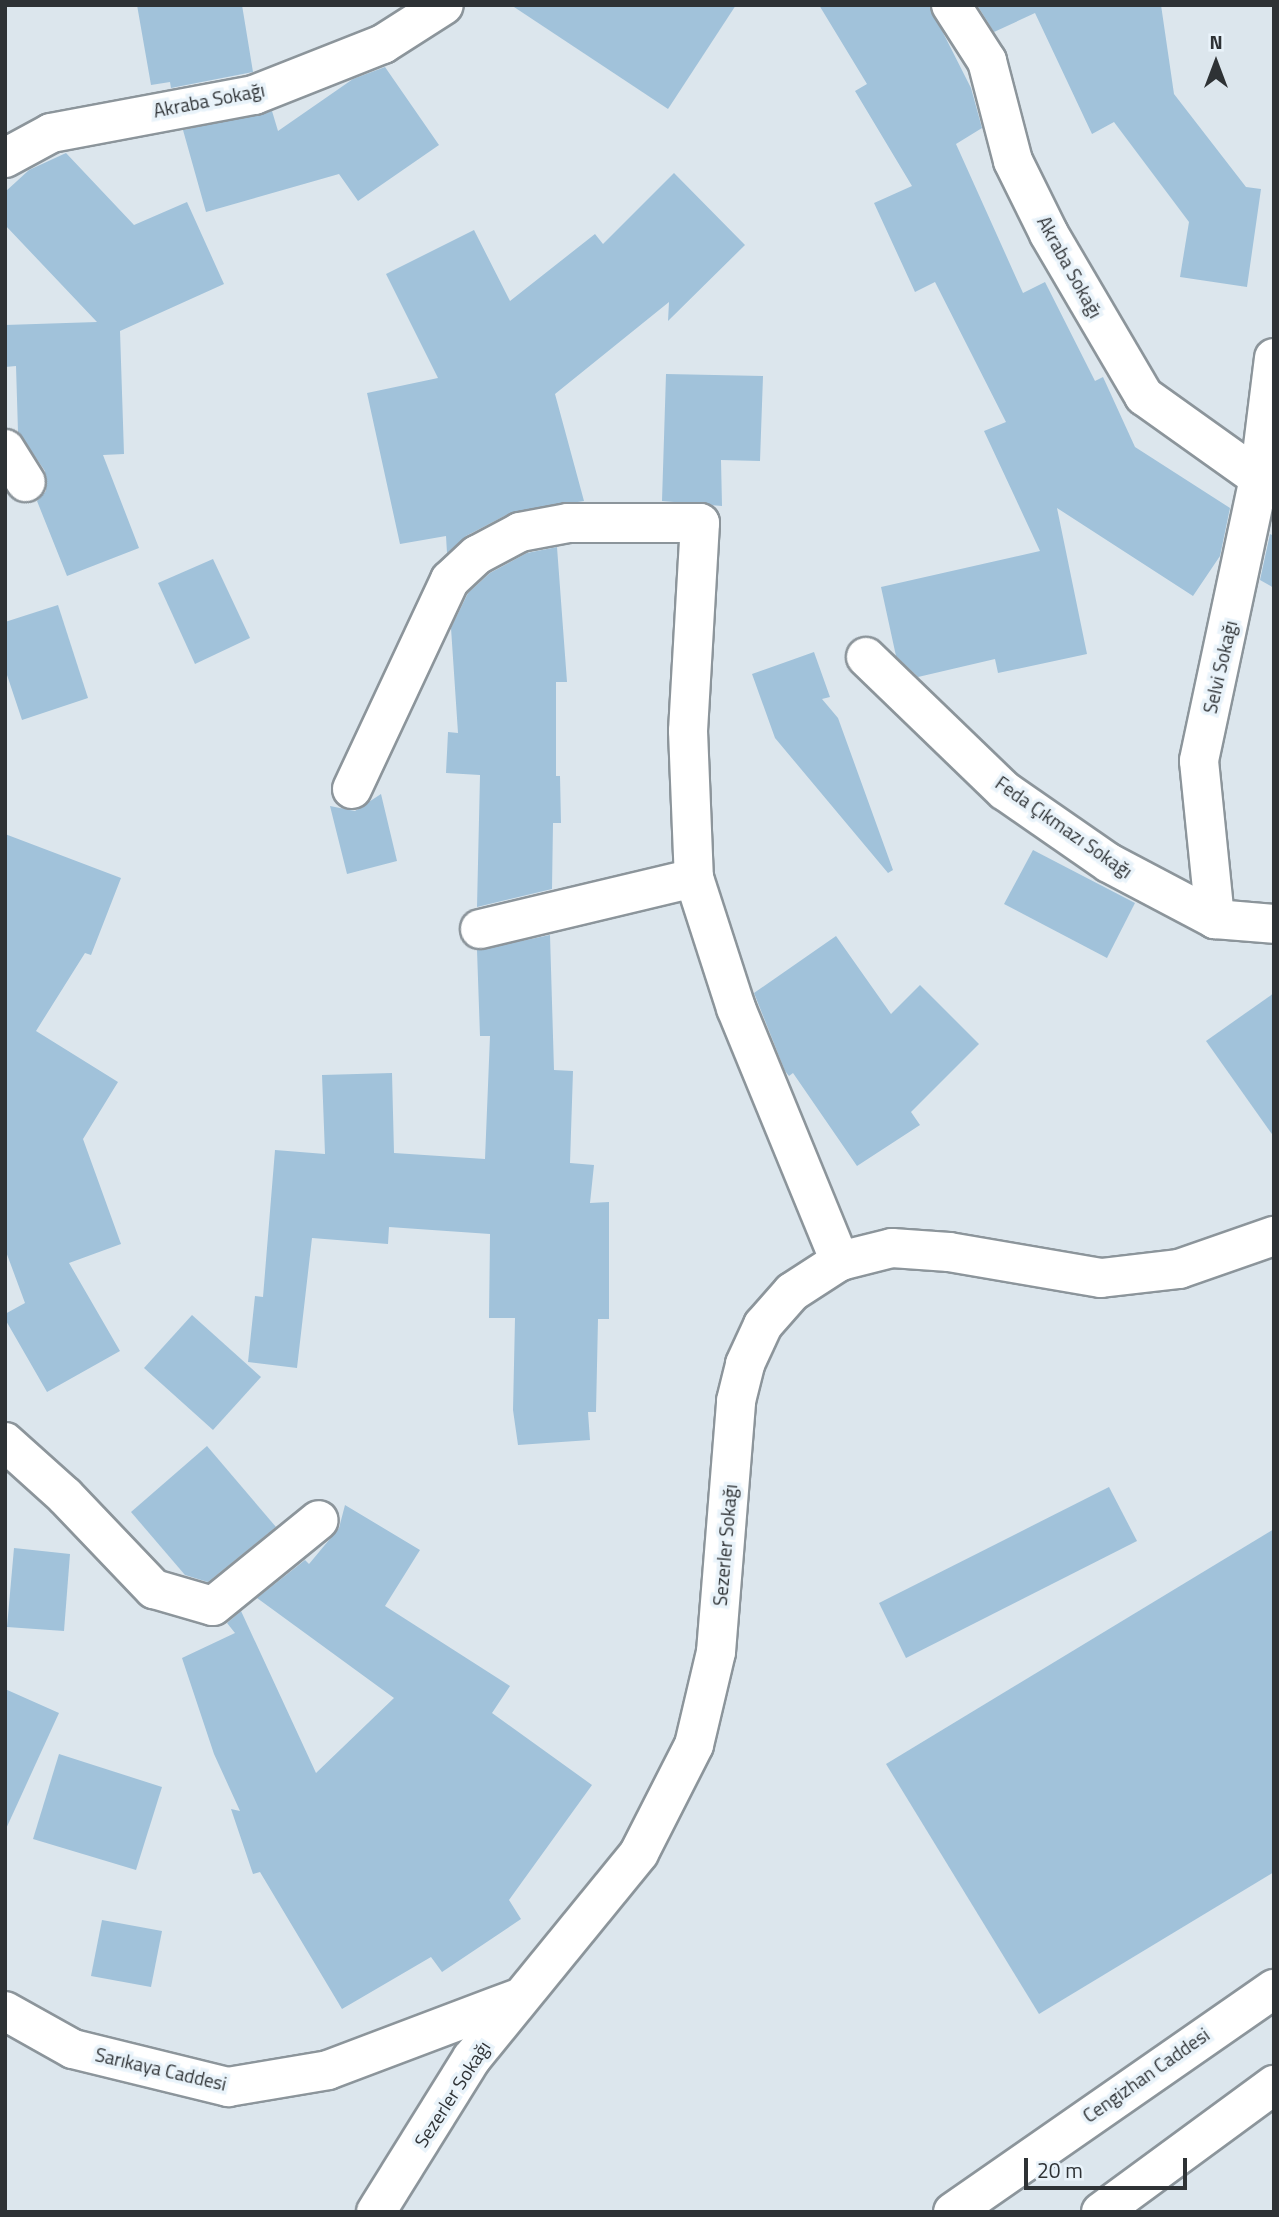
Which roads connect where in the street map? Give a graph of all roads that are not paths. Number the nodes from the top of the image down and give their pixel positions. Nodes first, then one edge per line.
1 (444, 5) edge
2 (951, 5) edge
3 (5, 158) edge
4 (1274, 358) edge
5 (5, 449) edge
6 (1259, 478) junction
7 (26, 482) dead end
8 (866, 657) dead end
9 (352, 789) dead end
10 (694, 877) junction
11 (1215, 919) junction
12 (1274, 924) edge
13 (481, 929) dead end
14 (1274, 1236) edge
15 (840, 1261) junction
16 (5, 1443) edge
17 (319, 1520) dead end
18 (1274, 1989) edge
19 (522, 1997) junction
20 (5, 2011) edge
21 (1274, 2084) edge
22 (376, 2212) edge
23 (953, 2212) edge
24 (1101, 2212) edge

1 - 3 street, Akraba Sokağı
2 - 6 street, Akraba Sokağı
4 - 6 street, Selvi Sokağı
5 - 7 street
6 - 11 street, Selvi Sokağı
8 - 11 street, Feda Çıkmazı Sokağı
9 - 10 street
10 - 13 street
10 - 15 street
11 - 12 street
14 - 15 street, Sezerler Sokağı
15 - 19 street, Sezerler Sokağı
16 - 17 street
18 - 23 street, Cengizhan Caddesi
19 - 20 street, Sarıkaya Caddesi
19 - 22 street, Sezerler Sokağı
21 - 24 street

